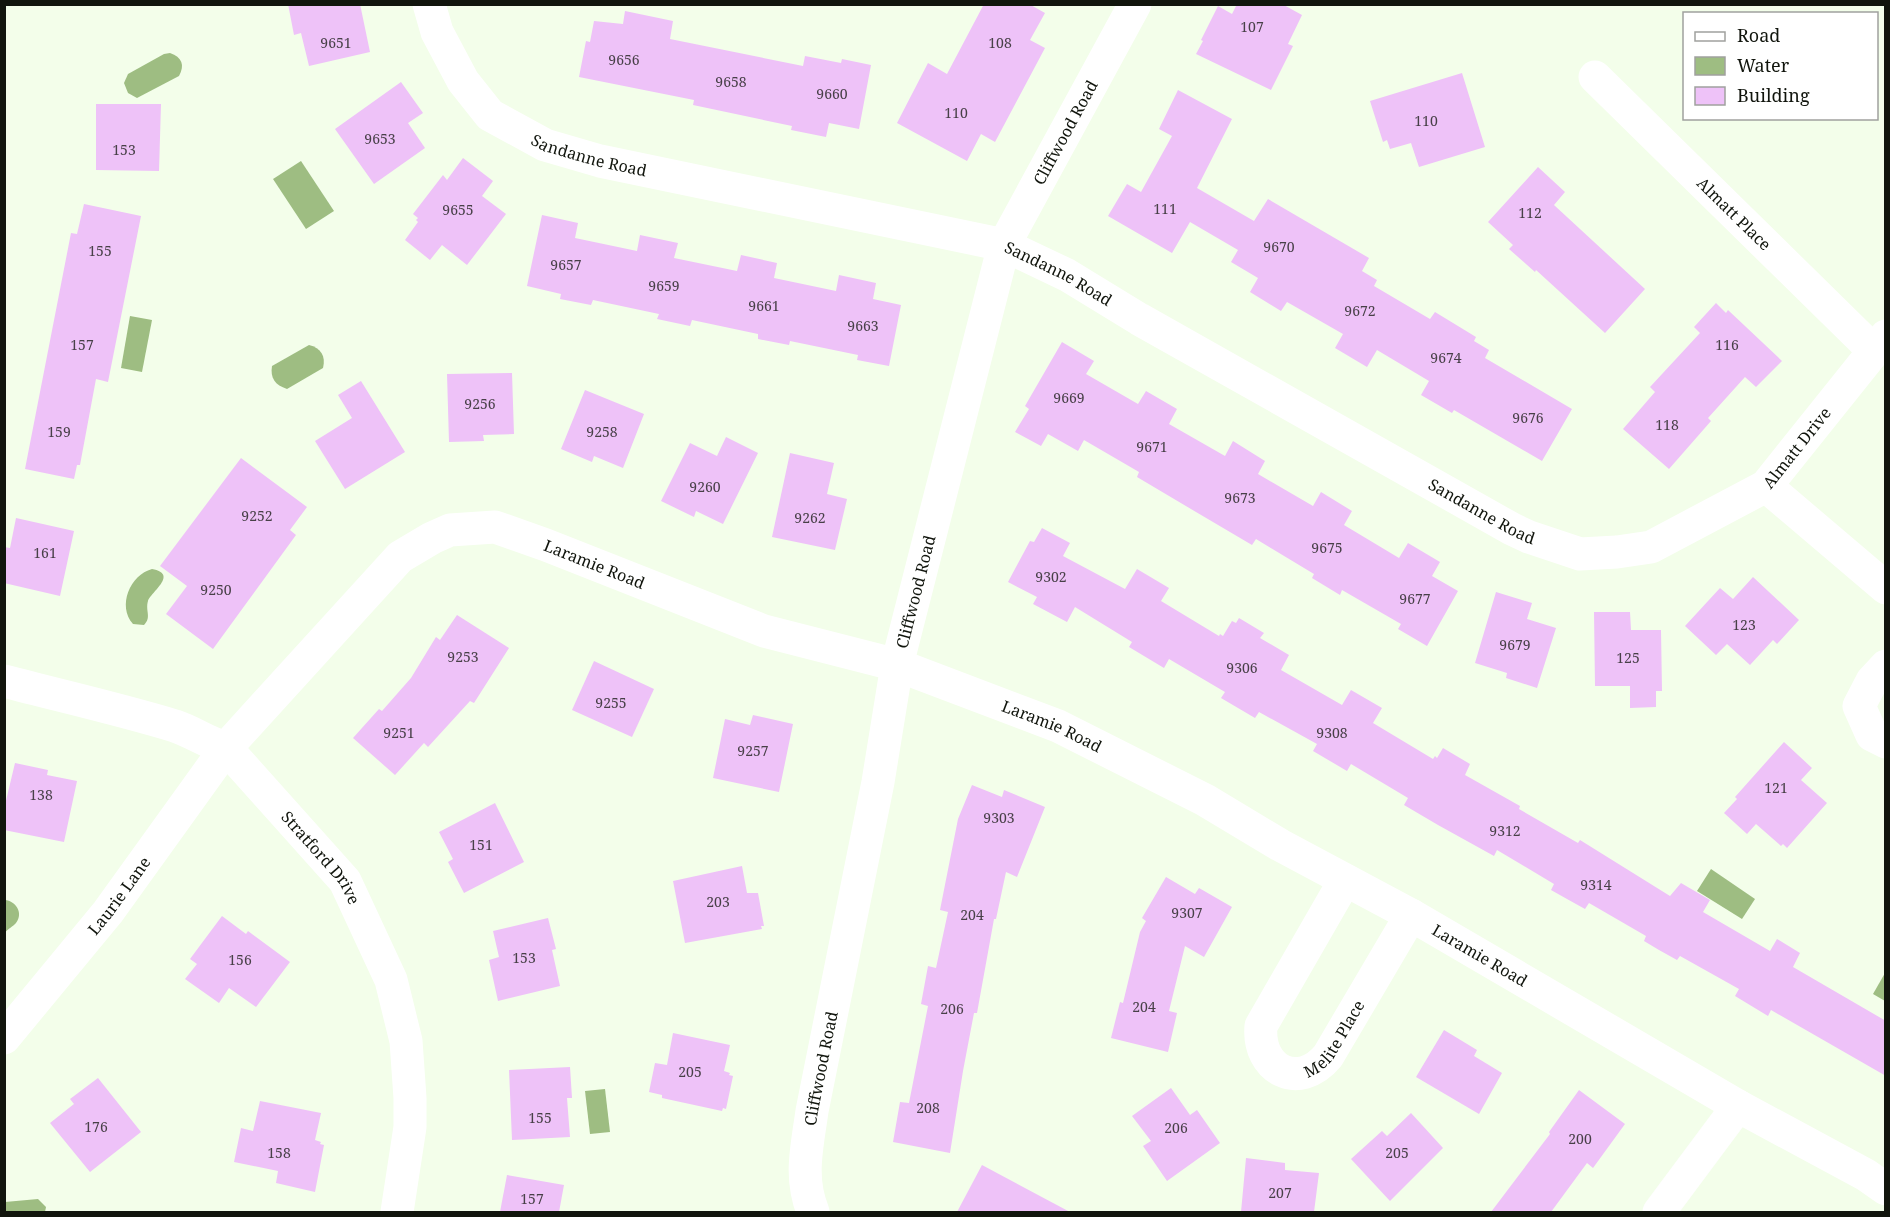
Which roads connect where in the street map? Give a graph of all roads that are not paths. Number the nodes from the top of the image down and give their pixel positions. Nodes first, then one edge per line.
1 (429, 4) edge
2 (1135, 4) edge
3 (1595, 77) dead end
4 (1004, 245) junction
5 (1879, 343) edge
6 (1766, 486) junction
7 (1617, 552) joint
8 (1886, 588) edge
9 (897, 665) junction
10 (1886, 666) edge
11 (4, 681) edge
12 (1886, 742) edge
13 (226, 748) junction
14 (1345, 880) junction
15 (1411, 915) junction
16 (4, 1038) edge
17 (1738, 1106) junction
18 (1886, 1189) edge
19 (397, 1212) edge
20 (813, 1212) edge
21 (1659, 1212) edge

1 - 4 street, Sandanne Road
2 - 4 street, Cliffwood Road
3 - 5 street, Almatt Place
4 - 7 street, Sandanne Road
4 - 9 street, Cliffwood Road
5 - 6 street, Almatt Drive
6 - 7 street, Almatt Drive
6 - 8 street
9 - 13 street, Laramie Road
9 - 14 street, Laramie Road
9 - 20 street, Cliffwood Road
10 - 12 street
11 - 13 street, Stratford Drive
13 - 16 street, Laurie Lane
13 - 19 street, Stratford Drive
14 - 15 street, Laramie Road
14 - 15 street, Melite Place
15 - 17 street, Laramie Road
17 - 18 street, Laramie Road
17 - 21 street

